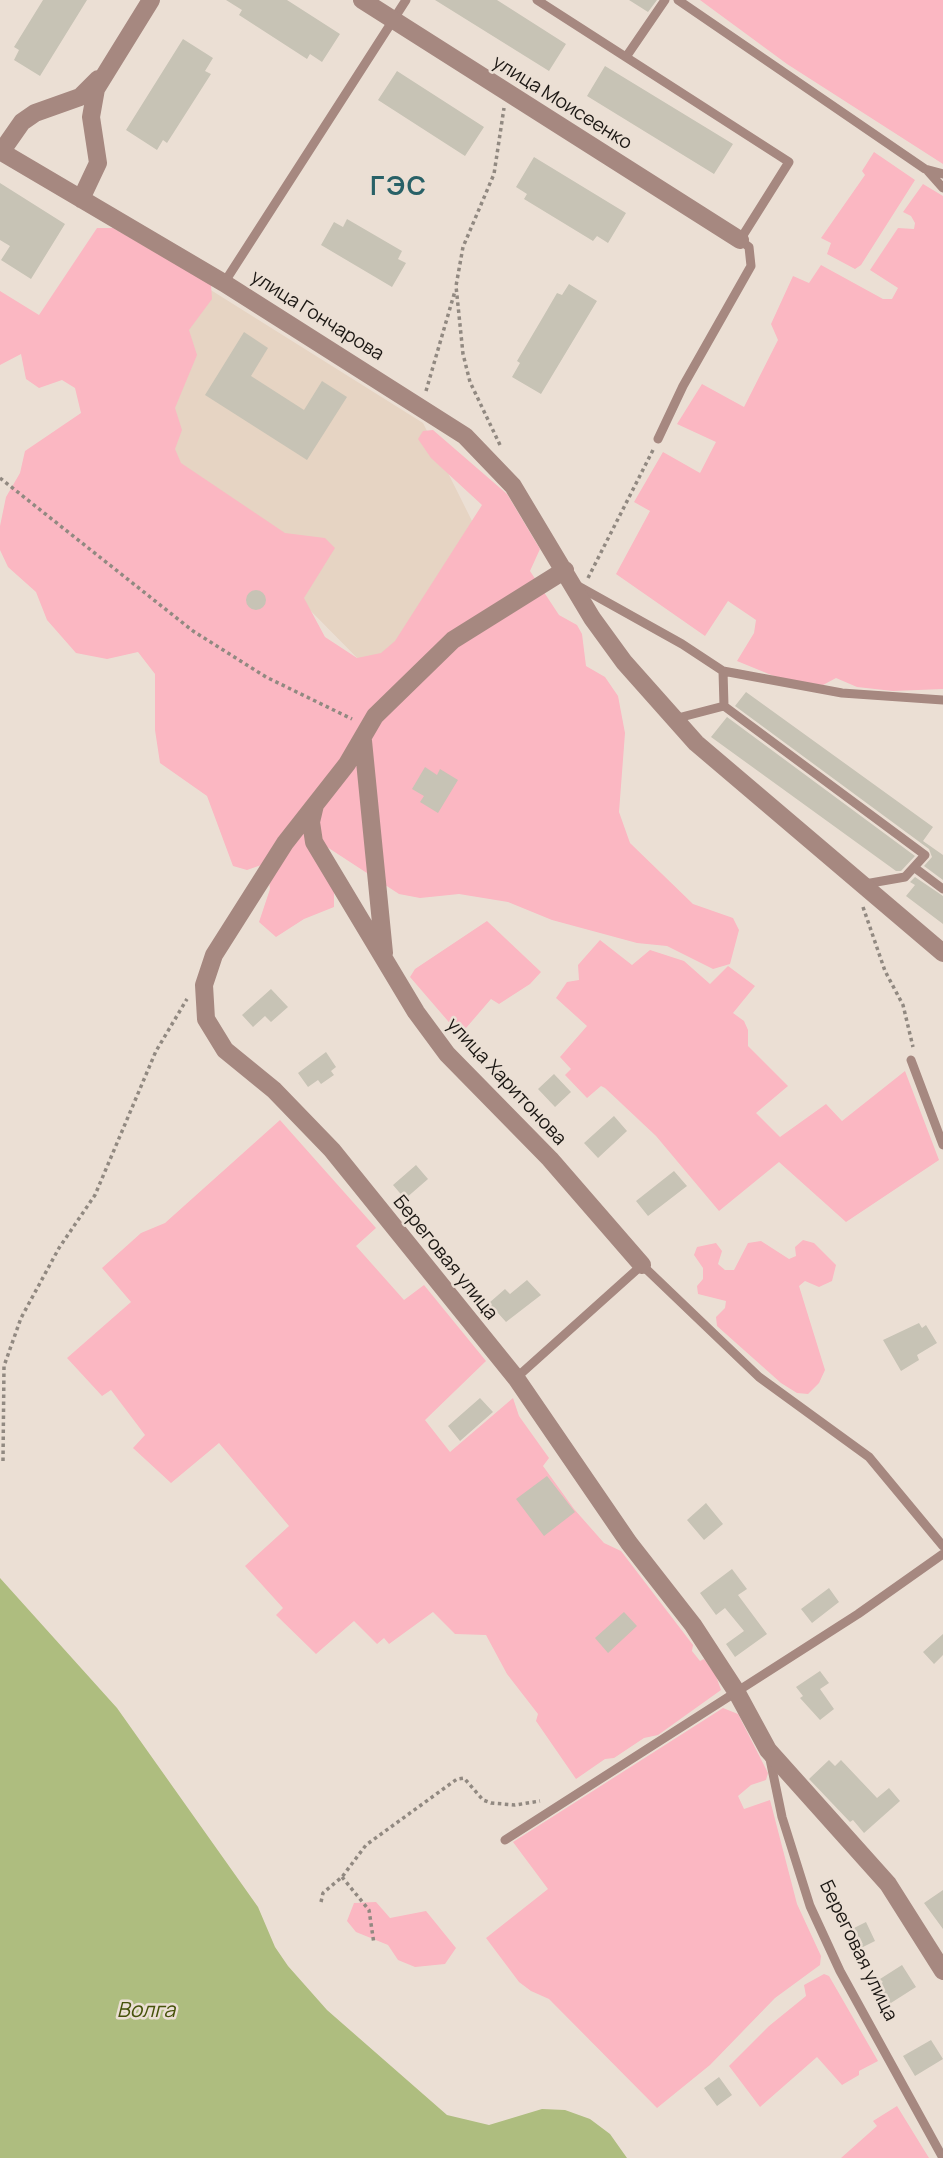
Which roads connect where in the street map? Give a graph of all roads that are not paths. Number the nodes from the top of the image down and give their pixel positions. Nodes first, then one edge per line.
1 (151, 0) edge
2 (362, 0) edge
3 (406, 0) edge
4 (537, 0) edge
5 (665, 0) edge
6 (678, 0) edge
7 (394, 20) junction
8 (626, 57) junction
9 (104, 71) junction
10 (51, 108) junction
11 (94, 134) junction
12 (1, 152) edge
13 (925, 169) junction
14 (943, 174) edge
15 (943, 188) edge
16 (81, 199) junction
17 (740, 240) junction
18 (225, 283) junction
19 (658, 439) road end
20 (574, 581) junction
21 (723, 671) junction
22 (943, 700) edge
23 (724, 706) junction
24 (674, 719) junction
25 (366, 731) junction
26 (317, 802) junction
27 (915, 868) junction
28 (862, 884) junction
29 (943, 888) edge
30 (943, 953) edge
31 (385, 960) junction
32 (911, 1060) road end
33 (943, 1145) edge
34 (642, 1265) junction
35 (516, 1378) junction
36 (943, 1546) edge
37 (943, 1554) edge
38 (736, 1691) junction
39 (768, 1750) junction
40 (505, 1840) dead end
41 (943, 1971) edge
42 (943, 2158) edge

1 - 9 street
2 - 7 street, улица Моисеенко
3 - 7 lane
4 - 8 lane
5 - 8 lane
6 - 13 lane
7 - 17 street, улица Моисеенко
7 - 18 lane
8 - 17 lane
9 - 10 street
9 - 11 street
10 - 11 street
10 - 12 street
11 - 16 street
12 - 16 street, улица Гончарова
13 - 14 lane
13 - 15 lane
16 - 18 street, улица Гончарова
17 - 19 lane
18 - 20 street, улица Гончарова
20 - 21 lane
20 - 24 street
20 - 25 street, Береговая улица
21 - 22 lane
21 - 23 lane
23 - 24 lane
23 - 27 lane
24 - 28 street
25 - 26 street, Береговая улица
25 - 31 street
26 - 31 street, улица Харитонова
26 - 35 street, Береговая улица
27 - 28 lane
27 - 29 lane
28 - 30 street
31 - 34 street, улица Харитонова
32 - 33 lane
34 - 35 lane
34 - 36 lane
35 - 38 street, Береговая улица
37 - 38 lane
38 - 39 street, Береговая улица
38 - 40 lane
39 - 41 street, Береговая улица
39 - 42 lane, Береговая улица

